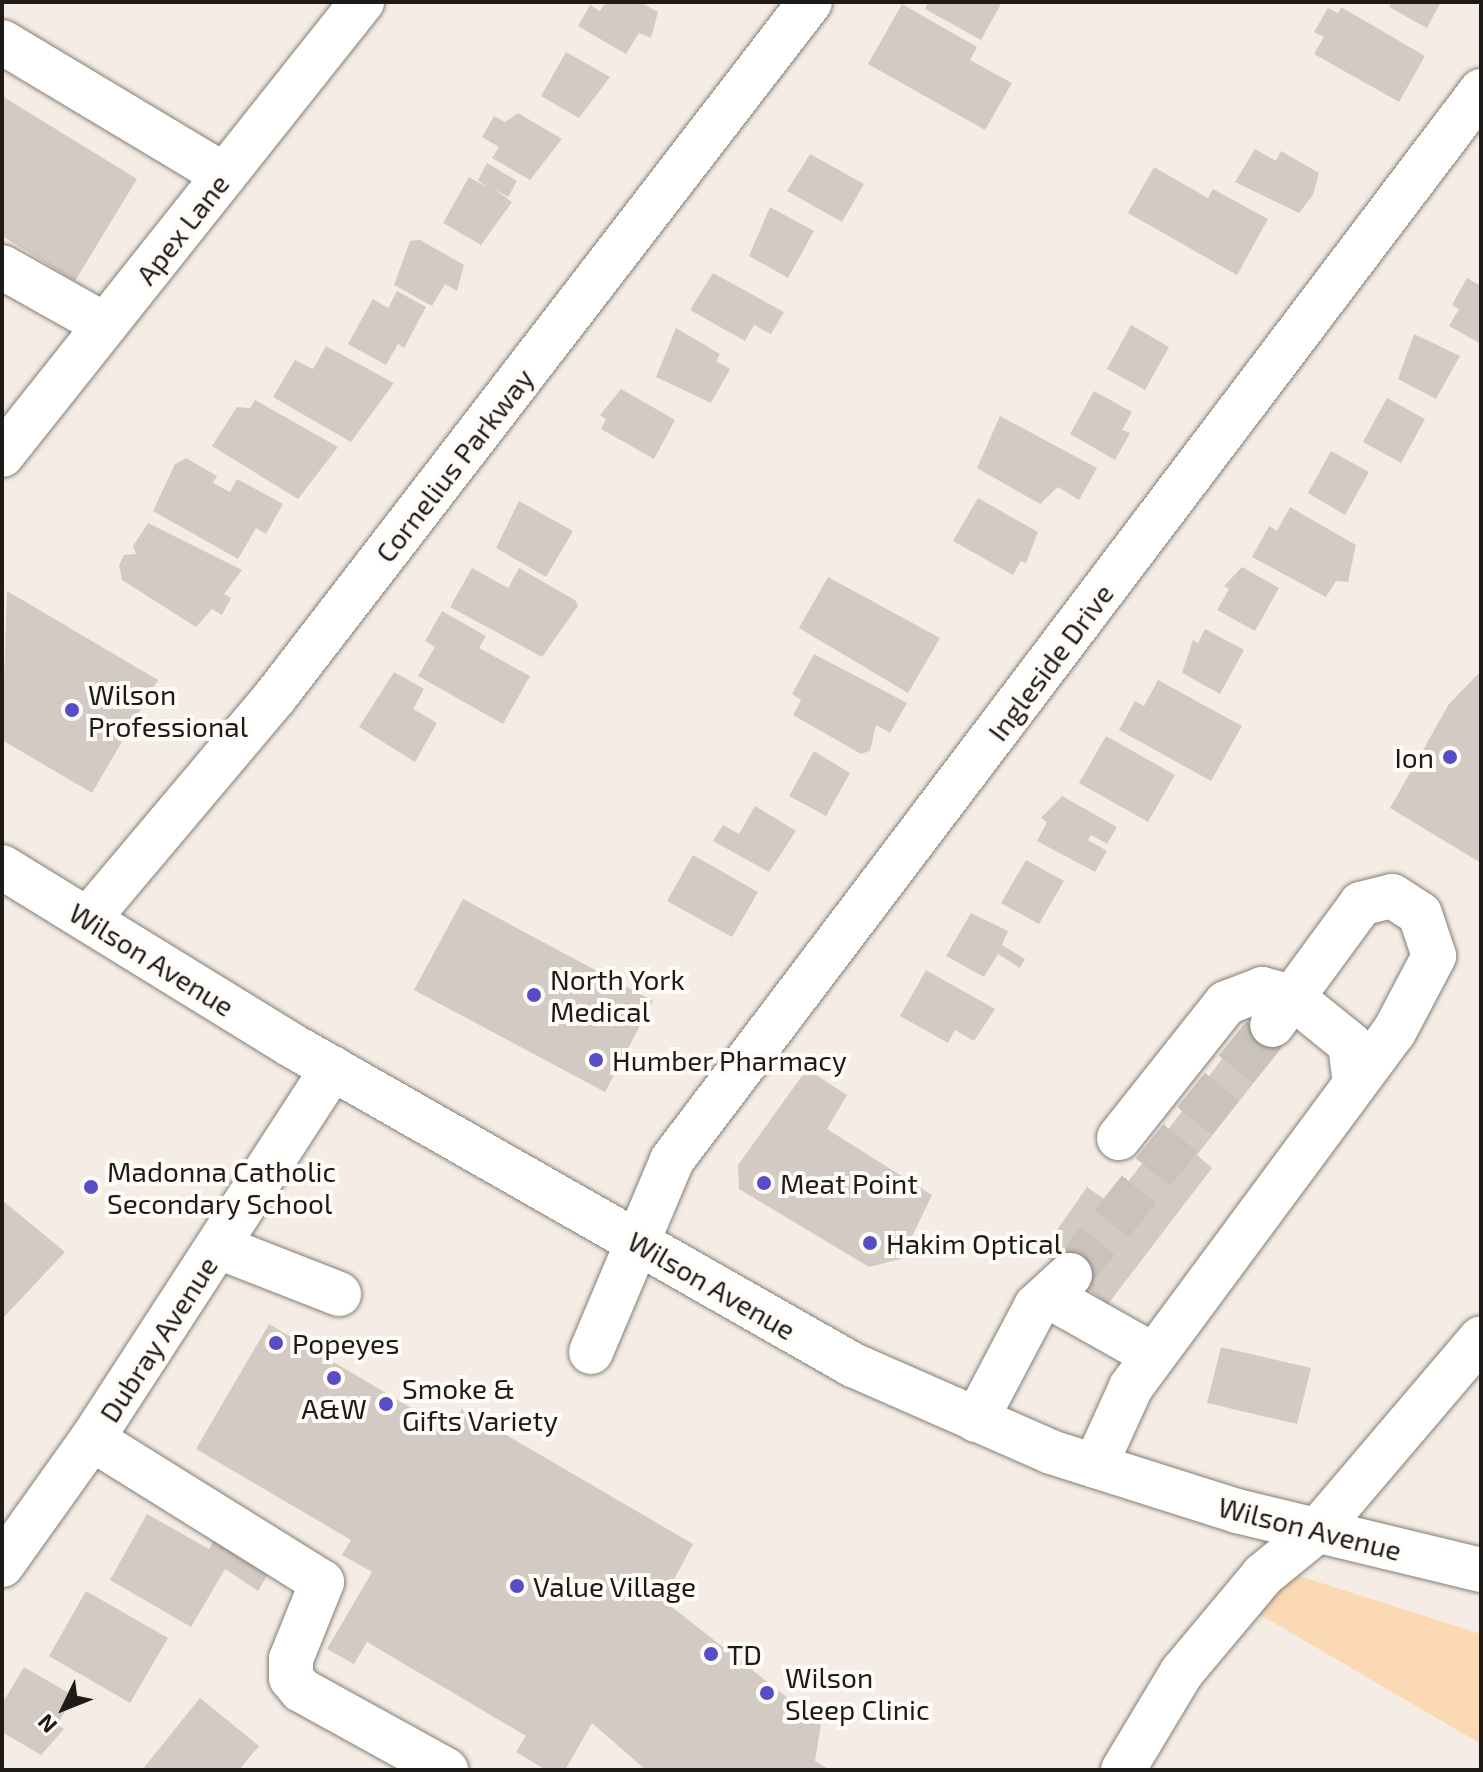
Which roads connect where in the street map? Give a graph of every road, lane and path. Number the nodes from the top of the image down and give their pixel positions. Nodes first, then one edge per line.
1 (362, 2) edge
2 (810, 2) edge
3 (2, 42) edge
4 (1481, 91) edge
5 (224, 175) junction
6 (2, 267) edge
7 (105, 325) junction
8 (2, 455) edge
9 (2, 867) edge
10 (88, 919) junction
11 (1282, 1011) junction
12 (333, 1068) junction
13 (1355, 1084) junction
14 (1119, 1138) dead end
15 (639, 1244) junction
16 (219, 1247) junction
17 (339, 1294) dead end
18 (1481, 1338) edge
19 (591, 1352) dead end
20 (1153, 1355) junction
21 (976, 1420) junction
22 (92, 1439) junction
23 (1095, 1466) junction
24 (1317, 1531) junction
25 (2, 1565) edge
26 (1481, 1570) edge
27 (446, 1770) edge
28 (1123, 1770) edge

1 - 5 street, Apex Lane
2 - 10 street, Cornelius Parkway
3 - 5 street
4 - 15 street, Ingleside Drive
5 - 7 street, Apex Lane
6 - 7 street
7 - 8 street, Apex Lane
9 - 10 street, Wilson Avenue
10 - 12 street, Wilson Avenue
11 - 13 street
11 - 13 street
11 - 14 street
12 - 15 street, Wilson Avenue
12 - 16 street, Dubray Avenue
13 - 20 street
15 - 19 street, Ingleside Drive
15 - 21 street, Wilson Avenue
16 - 17 street
16 - 22 street, Dubray Avenue
18 - 24 street
20 - 21 street
20 - 23 street
21 - 23 street, Wilson Avenue
22 - 25 street, Dubray Avenue
22 - 27 street
23 - 24 street, Wilson Avenue
24 - 26 street, Wilson Avenue
24 - 28 street

